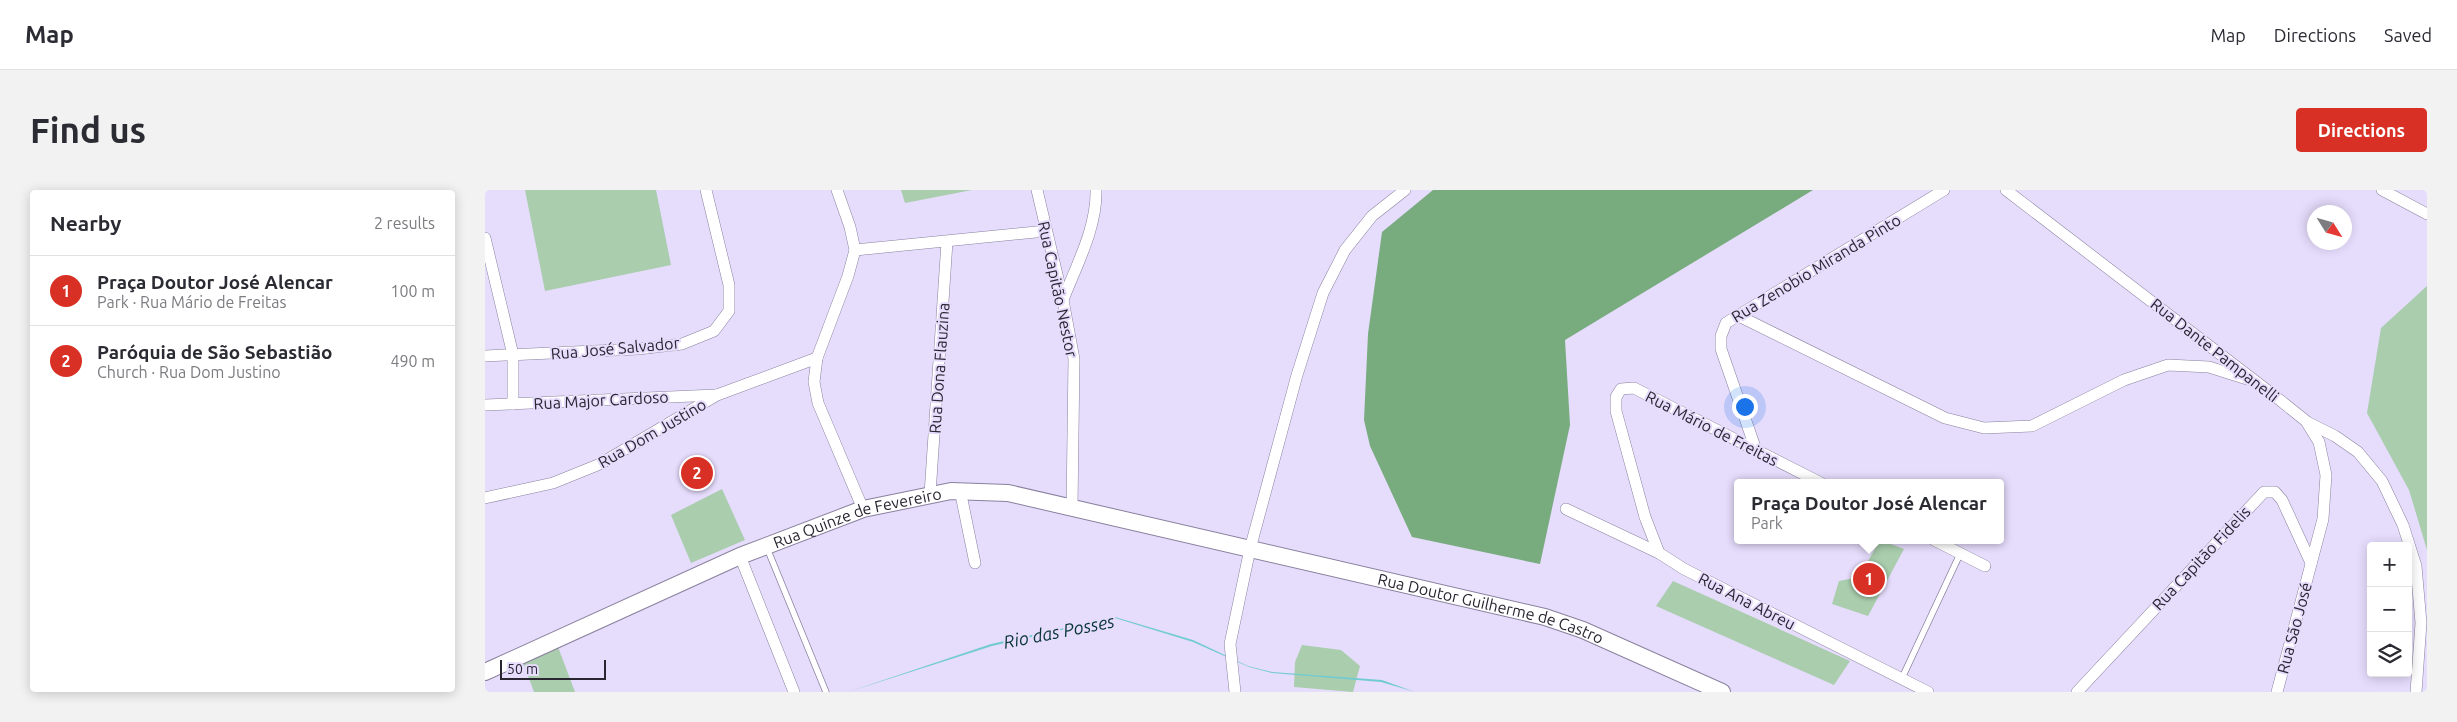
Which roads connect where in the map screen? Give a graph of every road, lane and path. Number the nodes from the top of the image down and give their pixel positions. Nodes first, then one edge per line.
1 (706, 190) edge
2 (837, 190) edge
3 (1037, 190) edge
4 (1096, 190) edge
5 (1405, 190) edge
6 (1944, 190) edge
7 (2006, 190) edge
8 (2382, 190) edge
9 (2427, 214) edge
10 (1046, 231) junction
11 (485, 238) edge
12 (947, 242) junction
13 (855, 250) junction
14 (489, 283) edge
15 (1063, 300) junction
16 (1737, 315) junction
17 (513, 355) junction
18 (485, 356) edge
19 (817, 358) junction
20 (2254, 381) junction
21 (717, 395) junction
22 (513, 404) junction
23 (485, 405) edge
24 (2306, 421) junction
25 (1756, 450) junction
26 (1813, 479) edge
27 (960, 490) junction
28 (931, 494) junction
29 (485, 498) edge
30 (1073, 508) junction
31 (863, 509) junction
32 (1566, 509) dead end
33 (1942, 544) edge
34 (766, 546) junction
35 (1250, 549) junction
36 (1659, 553) junction
37 (1961, 554) junction
38 (740, 556) junction
39 (975, 563) dead end
40 (2311, 563) junction
41 (1985, 566) dead end
42 (485, 672) edge
43 (1902, 678) junction
44 (794, 692) edge
45 (826, 692) edge
46 (1235, 692) edge
47 (1722, 692) edge
48 (1928, 692) edge
49 (2077, 692) edge
50 (2277, 692) edge
51 (2417, 692) edge

1 - 17 street, Rua José Salvador
2 - 13 street
3 - 10 street, Rua Capitão Nestor
4 - 15 street
5 - 35 street
6 - 16 street, Rua Zenobio Miranda Pinto
7 - 20 street, Rua Dante Pampanelli
8 - 9 street
10 - 12 street
10 - 15 street, Rua Capitão Nestor
11 - 14 street
12 - 13 street
12 - 28 street, Rua Dona Flauzina
13 - 19 street
14 - 17 street
15 - 30 street, Rua Capitão Nestor
16 - 20 street
16 - 25 street, Rua Zenobio Miranda Pinto
17 - 18 street, Rua José Salvador
17 - 22 street
19 - 21 street, Rua Dom Justino
19 - 31 street
20 - 24 street, Rua Dante Pampanelli
21 - 22 street, Rua Major Cardoso
21 - 29 street, Rua Dom Justino
22 - 23 street, Rua Major Cardoso
24 - 40 street, Rua Dante Pampanelli
24 - 51 street
25 - 26 street, Rua Mário de Freitas
25 - 36 street, Rua Mário de Freitas
27 - 28 main road, Rua Quinze de Fevereiro
27 - 30 main road, Rua Quinze de Fevereiro
27 - 39 street
28 - 31 main road, Rua Quinze de Fevereiro
30 - 35 main road, Rua Quinze de Fevereiro
31 - 34 main road, Rua Quinze de Fevereiro
32 - 36 street, Rua Ana Abreu
33 - 37 street
34 - 38 main road, Rua Quinze de Fevereiro
34 - 45 lane
35 - 46 street
35 - 47 main road, Rua Doutor Guilherme de Castro
36 - 43 street, Rua Ana Abreu
37 - 41 street
37 - 43 lane
38 - 42 main road, Rua Quinze de Fevereiro
38 - 44 street
40 - 49 street, Rua Capitão Fidelis
40 - 50 street, Rua São José
43 - 48 street, Rua Ana Abreu

